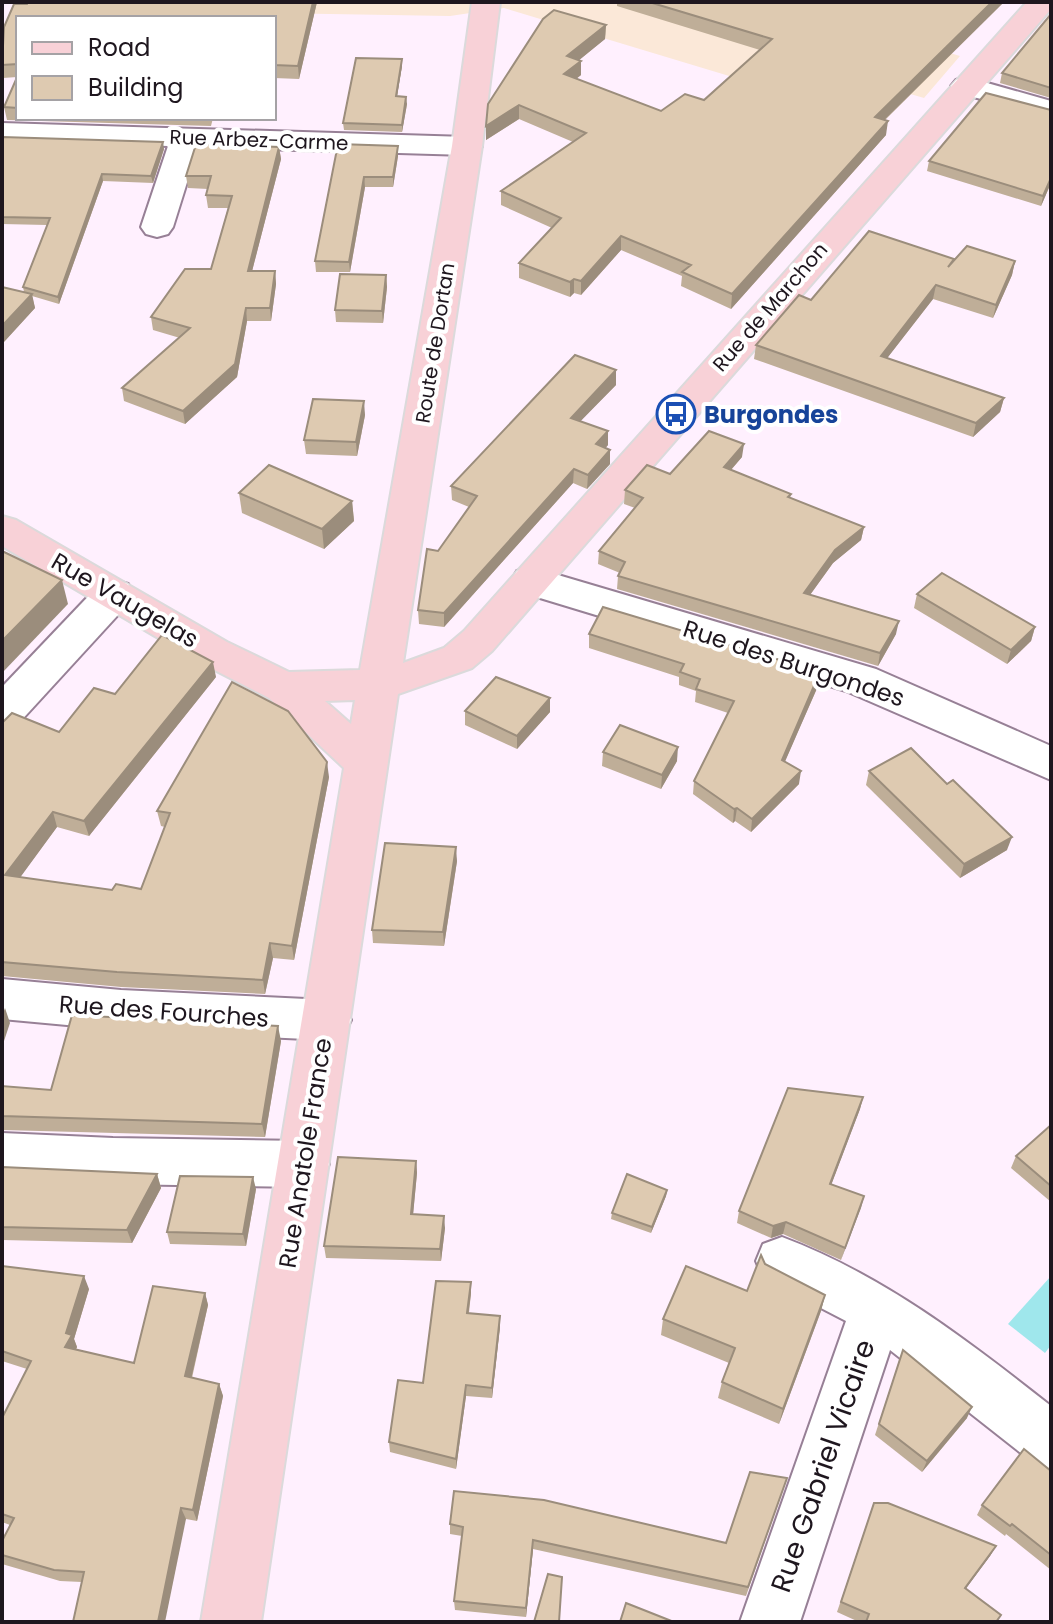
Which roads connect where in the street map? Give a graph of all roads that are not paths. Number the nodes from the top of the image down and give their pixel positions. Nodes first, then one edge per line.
1 (486, 2) edge
2 (1042, 2) edge
3 (966, 86) junction
4 (1051, 110) edge
5 (252, 129) edge
6 (2, 132) edge
7 (186, 138) junction
8 (467, 146) junction
9 (157, 227) dead end
10 (2, 529) edge
11 (531, 581) junction
12 (114, 594) junction
13 (382, 668) junction
14 (266, 679) junction
15 (2, 714) edge
16 (366, 763) junction
17 (1051, 764) edge
18 (2, 999) edge
19 (327, 1020) junction
20 (2, 1155) edge
21 (304, 1164) junction
22 (782, 1261) dead end
23 (877, 1309) junction
24 (1051, 1441) edge
25 (231, 1622) edge
26 (770, 1622) edge

1 - 8 main road, Route de Dortan
2 - 3 main road, Rue de Marchon
3 - 4 street
3 - 11 main road, Rue de Marchon
5 - 7 street, Rue Arbez-Carme
5 - 8 street, Rue Arbez-Carme
6 - 7 street, Rue Arbez-Carme
7 - 9 street
8 - 13 main road, Route de Dortan
10 - 12 main road, Rue Vaugelas
11 - 13 main road, Rue de Marchon
11 - 17 street, Rue des Burgondes
12 - 14 main road, Rue Vaugelas
12 - 15 street
13 - 14 main road
13 - 16 main road, Rue Anatole France
14 - 16 main road, Rue Vaugelas
16 - 19 main road, Rue Anatole France
18 - 19 street, Rue des Fourches
19 - 21 main road, Rue Anatole France
20 - 21 street
21 - 25 main road, Rue Anatole France
22 - 23 street, Rue Gabriel Vicaire
23 - 24 street, Rue Gabriel Vicaire
23 - 26 street, Rue Gabriel Vicaire

